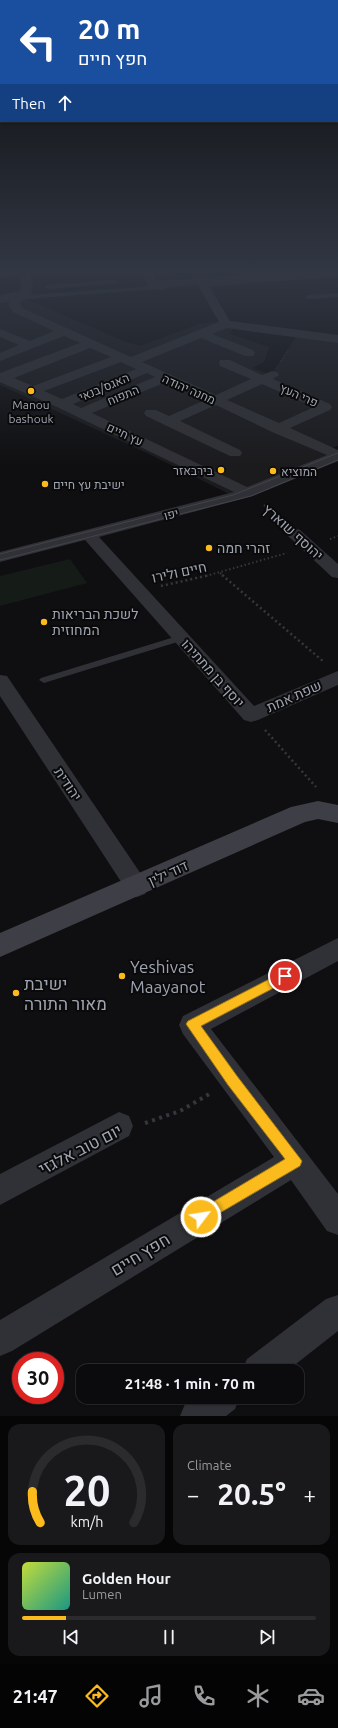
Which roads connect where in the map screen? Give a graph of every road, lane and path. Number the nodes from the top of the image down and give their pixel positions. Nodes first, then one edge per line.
1 (3, 334) edge
2 (58, 334) edge
3 (68, 334) edge
4 (201, 334) joint
5 (301, 334) edge
6 (338, 339) edge
7 (89, 344) junction
8 (30, 345) junction
9 (2, 354) edge
10 (125, 360) junction
11 (146, 369) junction
12 (267, 377) junction
13 (1, 378) edge
14 (164, 378) junction
15 (33, 391) junction
16 (214, 400) junction
17 (62, 404) junction
18 (81, 413) junction
19 (150, 413) dead end
20 (167, 428) junction
21 (277, 429) junction
22 (143, 442) junction
23 (235, 453) dead end
24 (338, 456) edge
25 (248, 493) junction
26 (294, 533) joint
27 (89, 535) junction
28 (338, 536) edge
29 (309, 546) junction
30 (0, 557) edge
31 (338, 572) edge
32 (220, 573) junction
33 (139, 591) junction
34 (182, 638) junction
35 (332, 671) edge
36 (44, 680) dead end
37 (0, 681) edge
38 (251, 715) junction
39 (318, 789) dead end
40 (338, 814) edge
41 (137, 887) junction
42 (0, 945) edge
43 (338, 949) edge
44 (232, 1080) junction
45 (119, 1126) joint
46 (295, 1161) junction
47 (0, 1190) edge
48 (338, 1220) edge
49 (338, 1311) edge
50 (0, 1339) edge
51 (268, 1364) edge
52 (213, 1404) edge
53 (197, 1416) edge

1 - 8 street
2 - 8 street
3 - 7 street, מחנה יהודה
4 - 10 street
4 - 12 street, פרי העץ
5 - 6 street
7 - 10 street, מחנה יהודה
7 - 13 street
8 - 9 street
10 - 11 street, מחנה יהודה
10 - 15 street
11 - 14 street, מחנה יהודה
11 - 17 street, האגס/בנאי
12 - 16 street
12 - 21 street, פרי העץ
13 - 15 street, עץ חיים
14 - 16 street, מחנה יהודה
14 - 18 street, התפוח
15 - 17 street, עץ חיים
16 - 20 street
16 - 21 street, מחנה יהודה
17 - 18 street, עץ חיים
18 - 22 street, עץ חיים
19 - 20 street
20 - 22 street
20 - 23 street
21 - 24 street, מחנה יהודה
22 - 25 street, עץ חיים
24 - 25 street, יפו
25 - 26 path, יהוסף שוארץ
25 - 27 street, יפו
26 - 29 street, יהוסף שוארץ
27 - 30 street, יפו
27 - 33 street, יוסף בן מתתיהו
28 - 29 path, חיים ולירו
29 - 31 street, יהוסף שוארץ
29 - 32 path, חיים ולירו
32 - 33 path, חיים ולירו
32 - 35 path
33 - 34 street, יוסף בן מתתיהו
34 - 36 lane
34 - 38 street, יוסף בן מתתיהו
35 - 38 street, שפת אמת
37 - 41 street, יהודית
38 - 39 path, יוסף בן מתתיהו
40 - 41 street, דוד ילין
41 - 42 street, דוד ילין
43 - 44 street
44 - 45 path, יום טוב אלגזי
44 - 46 street
45 - 47 street, יום טוב אלגזי
46 - 48 street
46 - 50 street, חפץ חיים
49 - 51 street
52 - 53 street

